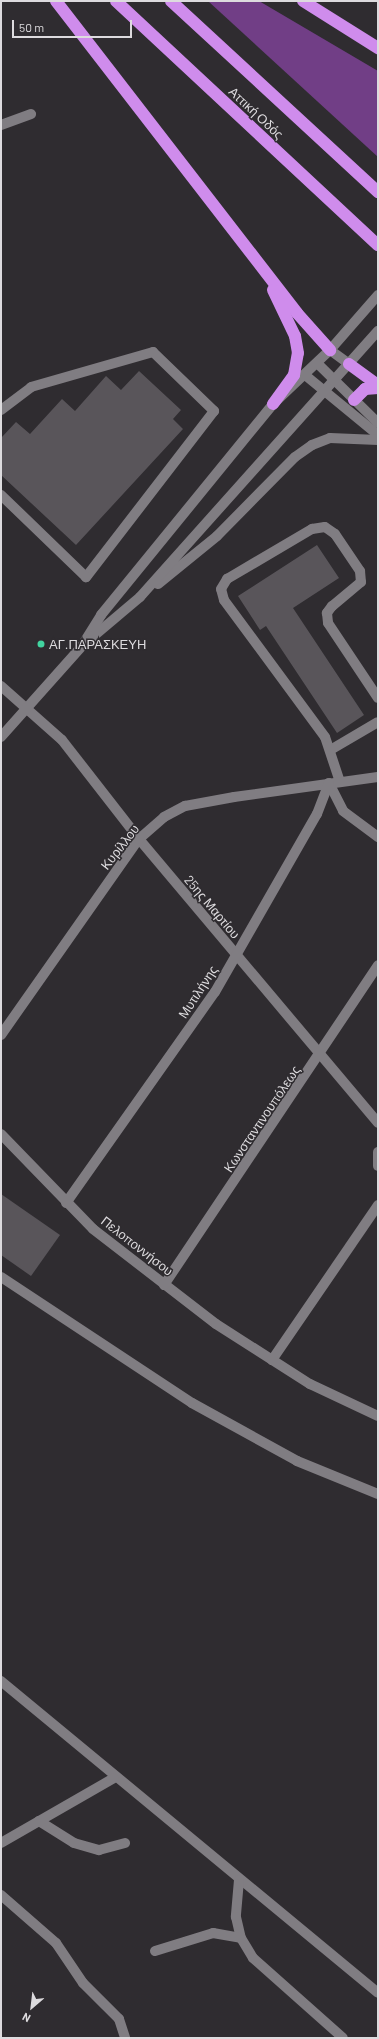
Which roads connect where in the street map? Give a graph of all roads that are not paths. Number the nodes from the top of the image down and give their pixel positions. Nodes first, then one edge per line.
1 (56, 1) edge
2 (116, 1) edge
3 (171, 1) edge
4 (303, 1) edge
5 (378, 48) edge
6 (31, 114) dead end
7 (1, 125) edge
8 (378, 192) edge
9 (378, 245) edge
10 (262, 267) junction
11 (378, 295) edge
12 (378, 331) edge
13 (330, 350) junction
14 (317, 363) junction
15 (349, 364) junction
16 (305, 375) junction
17 (334, 380) junction
18 (378, 385) edge
19 (378, 388) edge
20 (325, 392) junction
21 (354, 400) junction
22 (273, 404) junction
23 (1, 410) edge
24 (378, 423) edge
25 (378, 435) edge
26 (378, 440) edge
27 (1, 495) edge
28 (140, 597) junction
29 (82, 646) junction
30 (1, 686) edge
31 (378, 698) edge
32 (28, 707) junction
33 (378, 722) edge
34 (1, 738) edge
35 (332, 749) junction
36 (378, 777) edge
37 (340, 782) junction
38 (330, 783) junction
39 (378, 837) edge
40 (139, 839) junction
41 (236, 956) junction
42 (378, 965) edge
43 (1, 1035) edge
44 (321, 1055) junction
45 (378, 1123) edge
46 (1, 1134) edge
47 (378, 1152) edge
48 (378, 1166) edge
49 (66, 1203) junction
50 (378, 1205) edge
51 (1, 1277) edge
52 (164, 1285) junction
53 (272, 1360) junction
54 (378, 1416) edge
55 (378, 1494) edge
56 (1, 1681) edge
57 (114, 1778) junction
58 (38, 1821) junction
59 (1, 1843) edge
60 (125, 1843) dead end
61 (239, 1880) junction
62 (1, 1895) edge
63 (241, 1938) junction
64 (155, 1951) dead end
65 (378, 1993) edge
66 (125, 2038) edge
67 (343, 2038) edge

1 - 10 highway
2 - 9 highway, Αττική Οδός
3 - 8 highway, Αττική Οδός
4 - 5 highway
6 - 7 street
10 - 13 highway
10 - 22 highway
11 - 13 street
12 - 15 street
13 - 14 street
13 - 15 street
14 - 16 street
14 - 17 street
15 - 17 street
15 - 18 highway
16 - 20 street
16 - 22 street
17 - 20 street
17 - 21 street
19 - 21 highway
20 - 25 street
20 - 28 street
21 - 24 street
22 - 29 street
23 - 27 street
26 - 28 street
28 - 29 street
29 - 32 street
30 - 32 street, 25ης Μαρτίου
31 - 35 street
32 - 34 street
32 - 40 street, 25ης Μαρτίου
33 - 35 street
35 - 37 street
36 - 37 street, Κυρίλλου
37 - 38 street, Κυρίλλου
38 - 39 street
38 - 40 street, Κυρίλλου
38 - 41 street, Μυτιλήνης
40 - 41 street, 25ης Μαρτίου
40 - 43 street, Κυρίλλου
41 - 44 street, 25ης Μαρτίου
41 - 49 street, Μυτιλήνης
42 - 44 street, Κωνσταντινουπόλεως
44 - 45 street, 25ης Μαρτίου
44 - 52 street, Κωνσταντινουπόλεως
46 - 49 street, Πελοποννήσου
47 - 48 street
49 - 52 street, Πελοποννήσου
50 - 53 street
51 - 55 street
52 - 53 street, Πελοποννήσου
53 - 54 street, Πελοποννήσου
56 - 57 street
57 - 58 street
57 - 61 street
58 - 59 street
58 - 60 street
61 - 63 street
61 - 65 street
62 - 66 street
63 - 64 street
63 - 67 street

